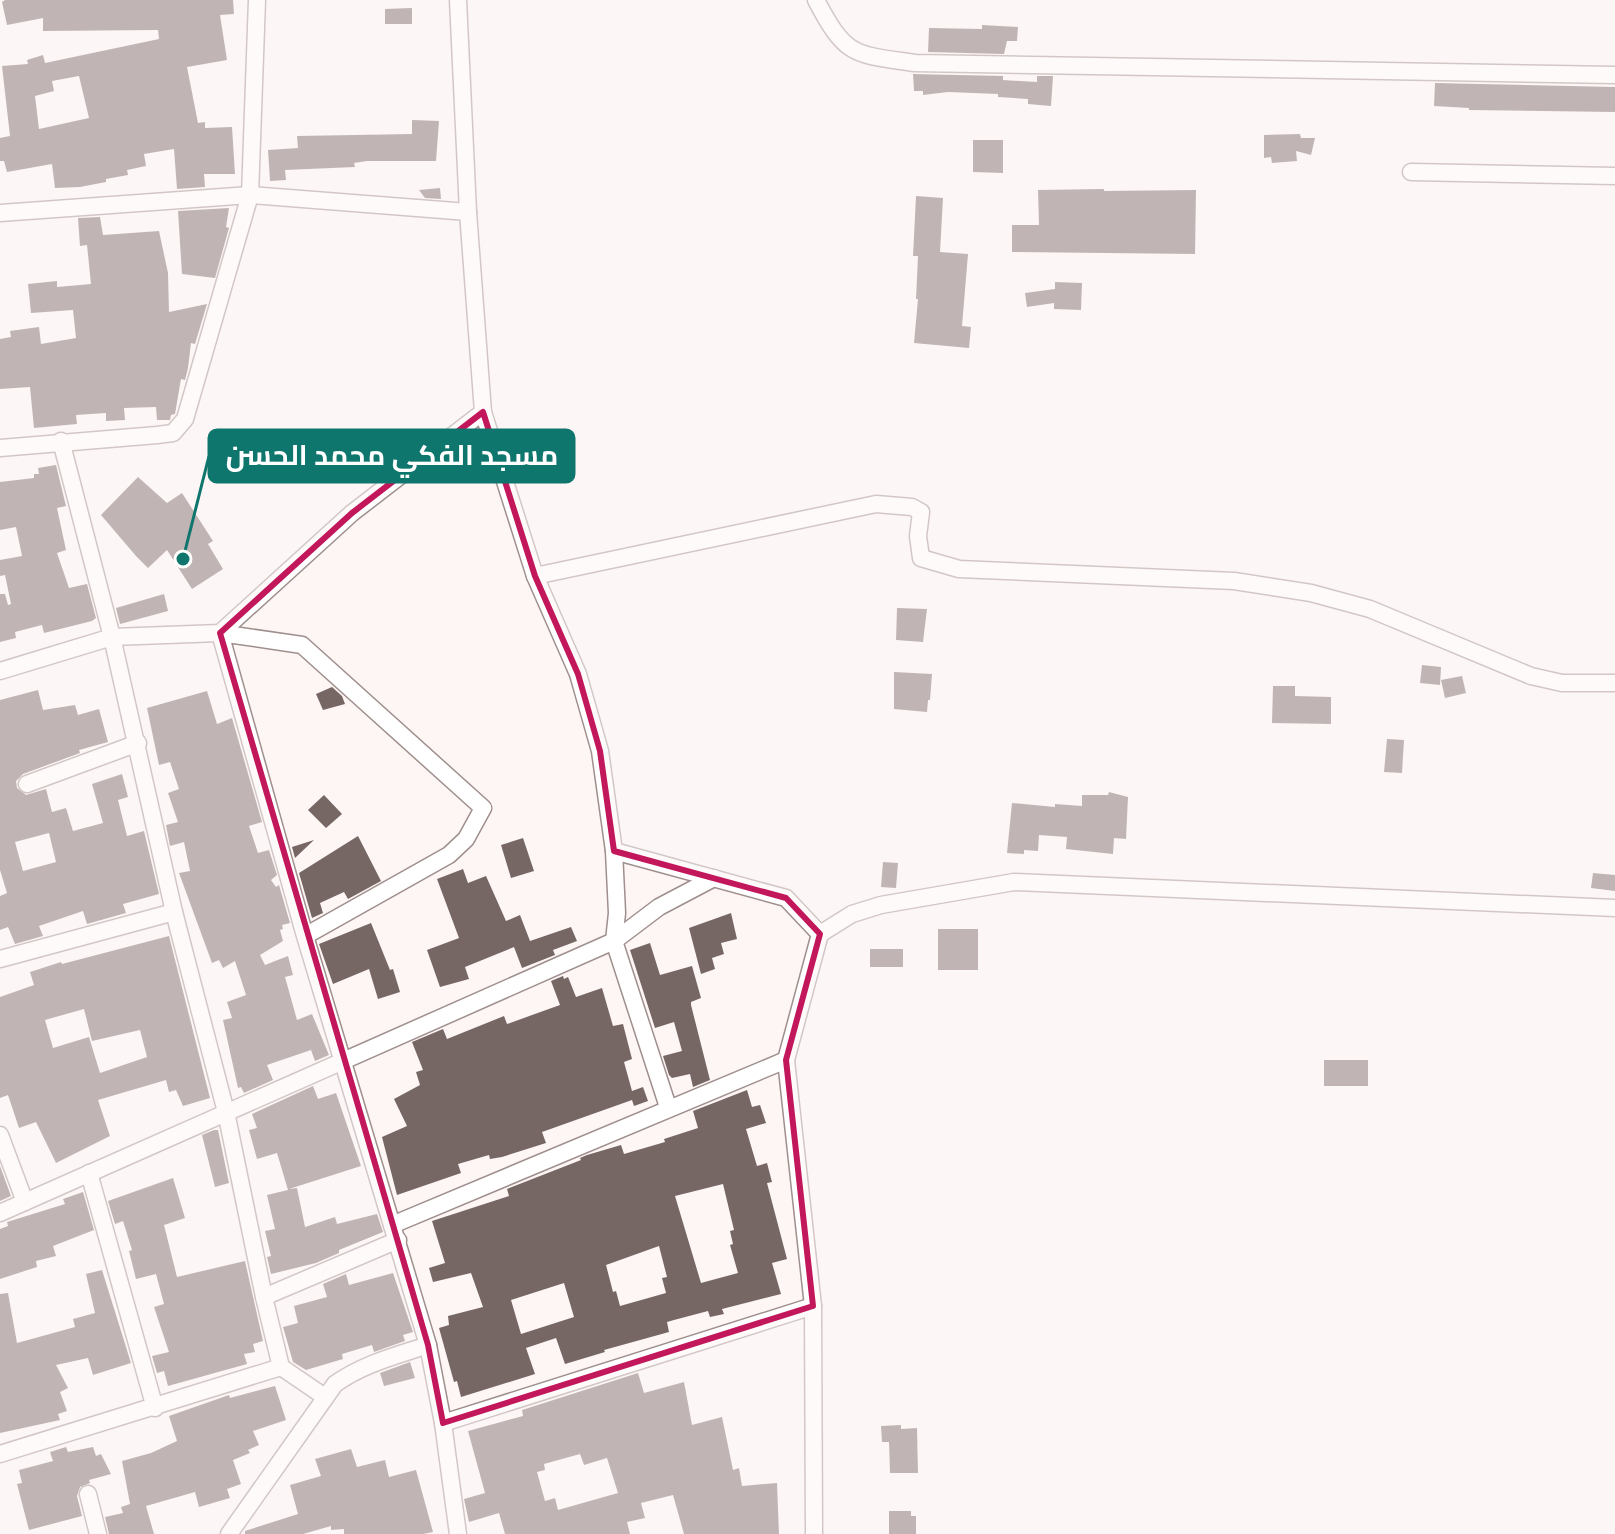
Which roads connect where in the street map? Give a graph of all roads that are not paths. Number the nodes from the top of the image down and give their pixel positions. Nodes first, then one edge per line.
1 (257, 0) edge
2 (458, 0) edge
3 (816, 0) edge
4 (1615, 75) edge
5 (1411, 172) dead end
6 (1615, 176) edge
7 (250, 195) junction
8 (468, 212) junction
9 (0, 213) edge
10 (483, 412) junction
11 (61, 441) junction
12 (0, 448) edge
13 (535, 576) junction
14 (220, 633) junction
15 (112, 637) junction
16 (0, 671) edge
17 (1615, 683) edge
18 (138, 743) junction
19 (27, 784) dead end
20 (614, 851) junction
21 (714, 878) junction
22 (1615, 908) edge
23 (174, 912) junction
24 (820, 934) junction
25 (305, 936) junction
26 (614, 941) junction
27 (0, 959) edge
28 (786, 1060) junction
29 (342, 1061) junction
30 (668, 1107) junction
31 (226, 1112) junction
32 (0, 1135) edge
33 (89, 1173) junction
34 (25, 1202) junction
35 (0, 1213) edge
36 (395, 1232) junction
37 (264, 1297) junction
38 (813, 1306) junction
39 (428, 1345) junction
40 (281, 1367) junction
41 (325, 1397) junction
42 (155, 1408) junction
43 (443, 1423) junction
44 (0, 1454) edge
45 (88, 1494) dead end
46 (98, 1534) edge
47 (229, 1534) edge
48 (458, 1534) edge
49 (814, 1534) edge

1 - 7 street
2 - 8 street
3 - 4 street
5 - 6 street
7 - 8 street
7 - 9 street
7 - 11 street
8 - 10 street
10 - 13 street
10 - 14 street
11 - 12 street
11 - 15 street
13 - 17 street
13 - 20 street
14 - 15 street
14 - 25 street
14 - 25 street
15 - 16 street
15 - 18 street
18 - 19 street
18 - 23 street
20 - 21 street
20 - 26 street
21 - 24 street
21 - 26 street
22 - 24 street
23 - 27 street
23 - 31 street
24 - 28 street
25 - 29 street
26 - 29 street
26 - 30 street
28 - 30 street
28 - 38 street
29 - 31 street
29 - 36 street
30 - 36 street
31 - 33 street
31 - 37 street
32 - 34 street
33 - 34 street
33 - 42 street
34 - 35 street
36 - 37 street
36 - 39 street
37 - 40 street
38 - 43 street
38 - 49 street
39 - 41 street
39 - 43 street
40 - 41 street
40 - 42 street
41 - 47 street
42 - 44 street
43 - 48 street
45 - 46 street

